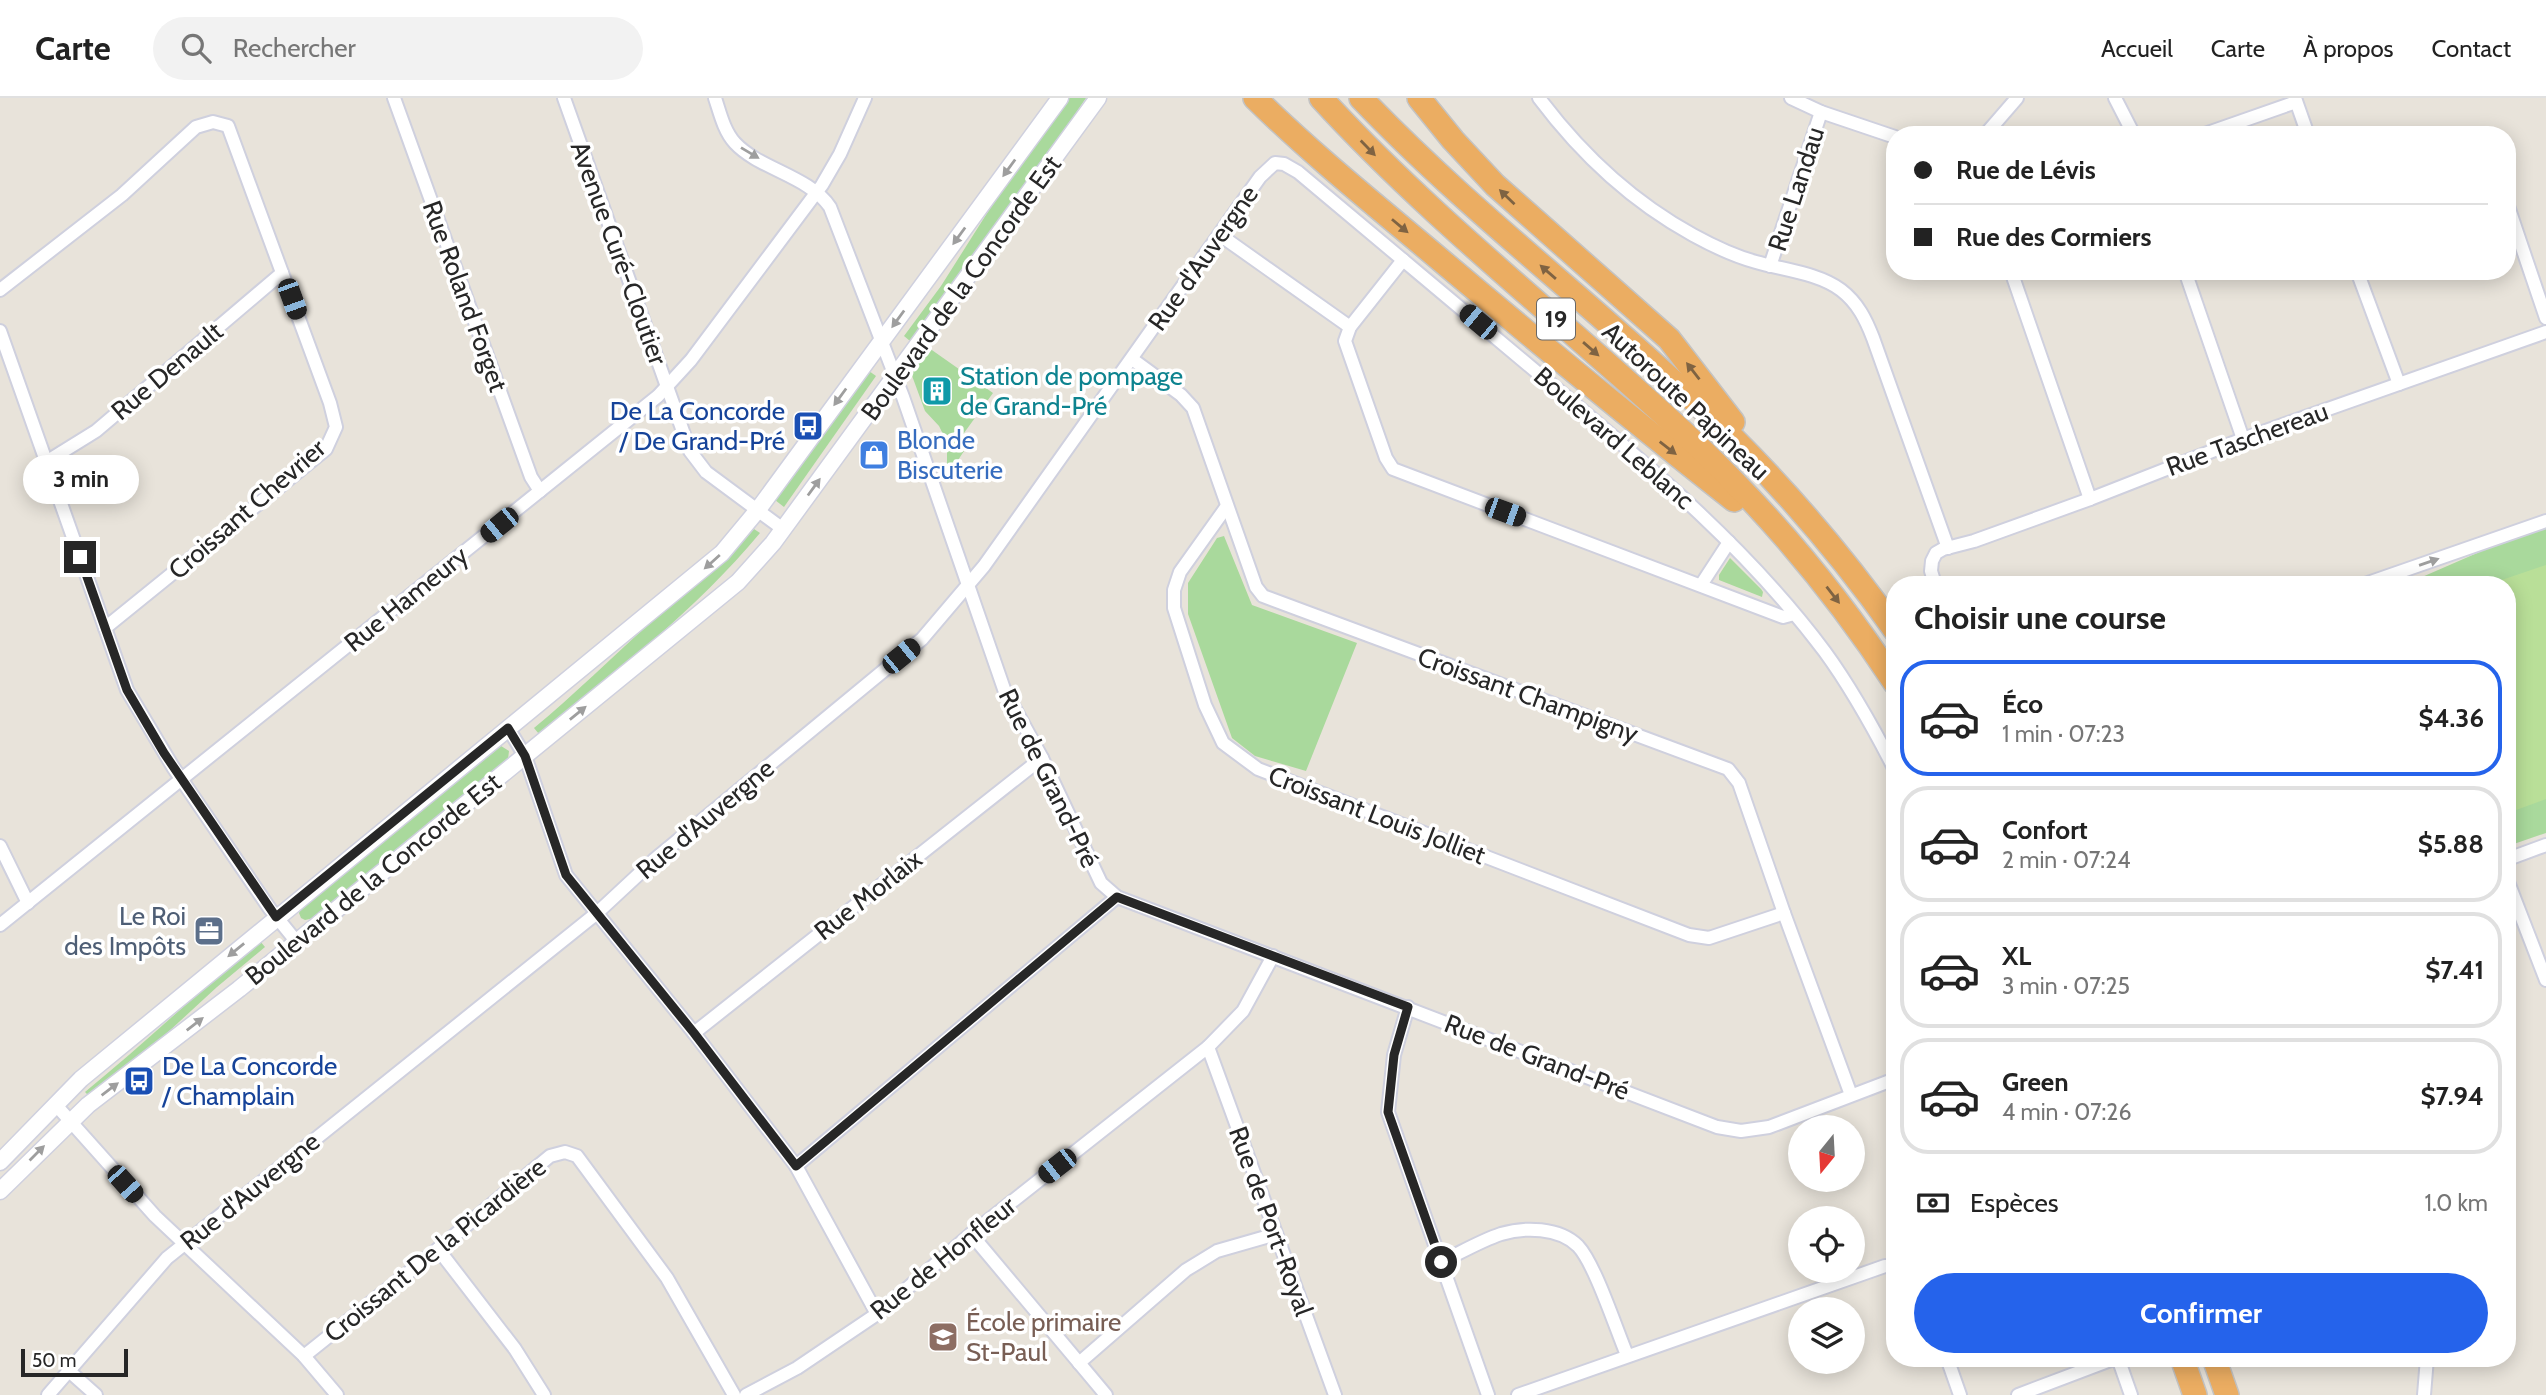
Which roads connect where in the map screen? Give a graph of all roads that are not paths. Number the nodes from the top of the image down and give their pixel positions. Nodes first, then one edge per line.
1 (394, 98) edge
2 (564, 98) edge
3 (715, 98) edge
4 (865, 98) edge
5 (1060, 98) edge
6 (1098, 98) edge
7 (1255, 98) edge
8 (1321, 98) edge
9 (1361, 98) edge
10 (1419, 98) edge
11 (1539, 98) edge
12 (1791, 98) edge
13 (2017, 98) edge
14 (2115, 98) edge
15 (2295, 100) edge
16 (1821, 111) junction
17 (1993, 126) edge
18 (2129, 126) edge
19 (2226, 126) edge
20 (2305, 126) edge
21 (1886, 135) edge
22 (1275, 163) joint
23 (816, 193) junction
24 (2516, 230) edge
25 (1220, 235) junction
26 (1403, 260) junction
27 (1770, 266) junction
28 (282, 272) junction
29 (2014, 280) edge
30 (2188, 280) edge
31 (2360, 280) edge
32 (0, 290) edge
33 (2546, 318) edge
34 (1350, 327) junction
35 (0, 331) edge
36 (2546, 332) edge
37 (881, 342) junction
38 (1132, 359) junction
39 (895, 377) junction
40 (2399, 384) junction
41 (667, 387) junction
42 (2243, 439) junction
43 (46, 462) junction
44 (540, 491) junction
45 (2090, 499) junction
46 (1227, 506) junction
47 (757, 511) junction
48 (1810, 522) junction
49 (2546, 522) edge
50 (783, 529) junction
51 (1729, 542) junction
52 (1789, 543) junction
53 (1948, 548) junction
54 (1933, 576) edge
55 (2388, 576) edge
56 (1701, 585) junction
57 (968, 587) junction
58 (1794, 614) junction
59 (1886, 617) edge
60 (105, 628) junction
61 (1886, 670) edge
62 (508, 728) junction
63 (1886, 754) edge
64 (525, 756) junction
65 (1042, 758) junction
66 (183, 780) junction
67 (2546, 845) edge
68 (0, 846) edge
69 (2516, 856) edge
70 (1117, 897) junction
71 (28, 903) junction
72 (2516, 903) edge
73 (597, 913) junction
74 (1783, 913) junction
75 (276, 917) junction
76 (0, 925) edge
77 (296, 941) junction
78 (1273, 956) junction
79 (2546, 980) edge
80 (1408, 1007) junction
81 (694, 1033) junction
82 (1208, 1048) junction
83 (1886, 1082) edge
84 (1851, 1095) junction
85 (55, 1104) junction
86 (71, 1121) junction
87 (0, 1162) edge
88 (796, 1166) junction
89 (0, 1191) edge
90 (971, 1234) junction
91 (1276, 1234) junction
92 (183, 1244) junction
93 (438, 1250) junction
94 (1441, 1262) junction
95 (1886, 1266) edge
96 (877, 1314) junction
97 (1627, 1355) junction
98 (304, 1356) junction
99 (1079, 1363) junction
100 (1950, 1367) edge
101 (2093, 1367) edge
102 (2120, 1367) edge
103 (2185, 1367) edge
104 (2217, 1367) edge
105 (2426, 1367) edge
106 (69, 1371) junction
107 (48, 1395) edge
108 (96, 1395) edge
109 (337, 1395) edge
110 (544, 1395) edge
111 (734, 1395) edge
112 (746, 1395) edge
113 (1106, 1395) edge
114 (1335, 1395) edge
115 (1488, 1395) edge
116 (1518, 1395) edge
117 (1960, 1395) edge
118 (2018, 1395) edge
119 (2131, 1395) edge
120 (2195, 1395) edge
121 (2227, 1395) edge
122 (2424, 1395) edge

1 - 44 street, Rue Roland Forget
2 - 41 street, Avenue Curé-Cloutier
3 -> 23 street
4 - 23 street, Rue Hameury
5 -> 37 street, Boulevard de la Concorde Est
6 - 39 street, Boulevard de la Concorde Est
7 -> 52 highway
8 -> 52 highway, Autoroute Papineau / 19
48 -> 9 highway, Autoroute Papineau / 19
48 -> 10 highway
11 - 27 street
12 - 16 street
13 - 17 street
14 - 18 street
15 - 19 street
15 - 20 street
16 - 21 street
16 - 27 street, Rue Landau
22 - 25 street, Rue d'Auvergne
22 - 26 street, Boulevard Leblanc
23 - 37 street, Rue de Grand-Pré
23 - 41 street, Rue Hameury
24 - 33 street
25 - 34 street
25 - 38 street, Rue d'Auvergne
26 - 34 street
26 - 51 street, Boulevard Leblanc
27 - 53 street
28 - 32 street, Croissant Chevrier
28 - 43 street, Rue Denault
28 - 60 street, Croissant Chevrier
29 - 45 street
30 - 42 street
31 - 40 street
34 - 56 street
35 - 43 street
36 - 40 street, Rue Taschereau
37 - 39 street, Rue de Grand-Pré
37 -> 47 street, Boulevard de la Concorde Est
38 - 46 street, Croissant Champigny
38 - 57 street, Rue d'Auvergne
50 -> 39 street, Boulevard de la Concorde Est
39 - 57 street, Rue de Grand-Pré
40 - 42 street, Rue Taschereau
41 - 44 street, Rue Hameury
41 - 47 street, Avenue Curé-Cloutier
42 - 45 street, Rue Taschereau
43 - 60 street
44 - 66 street, Rue Hameury
45 - 53 street, Rue Taschereau
46 - 74 street, Croissant Champigny
46 - 74 street, Croissant Louis Jolliet
47 - 50 street, Avenue Curé-Cloutier
47 -> 62 street, Boulevard de la Concorde Est
48 - 59 highway, Autoroute Papineau / 19
55 -> 49 street
64 -> 50 street, Boulevard de la Concorde Est
51 - 56 street
51 - 58 street, Boulevard Leblanc
52 -> 61 highway, Autoroute Papineau / 19
53 - 54 street
56 - 58 street
57 - 65 street, Rue de Grand-Pré
57 - 73 street, Rue d'Auvergne
58 - 63 street, Boulevard Leblanc
60 - 66 street
62 - 64 street
62 - 75 street, Boulevard de la Concorde Est
64 - 73 street
64 - 77 street, Boulevard de la Concorde Est
65 - 70 street, Rue de Grand-Pré
65 - 81 street, Rue Morlaix
66 - 71 street, Rue Hameury
66 - 75 street
67 - 69 street
68 - 71 street
70 - 78 street, Rue de Grand-Pré
70 - 88 street
71 - 76 street, Rue Hameury
72 - 79 street
73 - 81 street
73 - 92 street, Rue d'Auvergne
74 - 84 street, Croissant Champigny
75 - 77 street
75 -> 85 street, Boulevard de la Concorde Est
86 -> 77 street, Boulevard de la Concorde Est
78 - 80 street, Rue de Grand-Pré
78 - 82 street, Rue de Honfleur
80 - 84 street, Rue de Grand-Pré
80 - 94 street
81 - 88 street
82 - 90 street, Rue de Honfleur
82 - 91 street, Rue de Port-Royal
83 - 84 street, Rue de Grand-Pré
85 - 86 street
85 - 87 street, Boulevard de la Concorde Est
89 -> 86 street, Boulevard de la Concorde Est
86 - 92 street
88 - 96 street
90 - 96 street, Rue de Honfleur
90 - 99 street
91 - 99 street
91 - 114 street, Rue de Port-Royal
92 - 98 street
92 - 106 street, Rue d'Auvergne
93 - 98 street, Croissant De la Picardière
93 - 110 street
93 - 111 street, Croissant De la Picardière
94 - 97 street
94 - 115 street
95 - 97 street
96 - 112 street, Rue de Honfleur
97 - 116 street
98 - 109 street
99 - 113 street
100 - 117 street
101 - 118 street
102 - 119 street
103 - 120 highway
104 - 121 highway
105 - 122 street
106 - 107 street, Rue d'Auvergne
106 - 108 street

